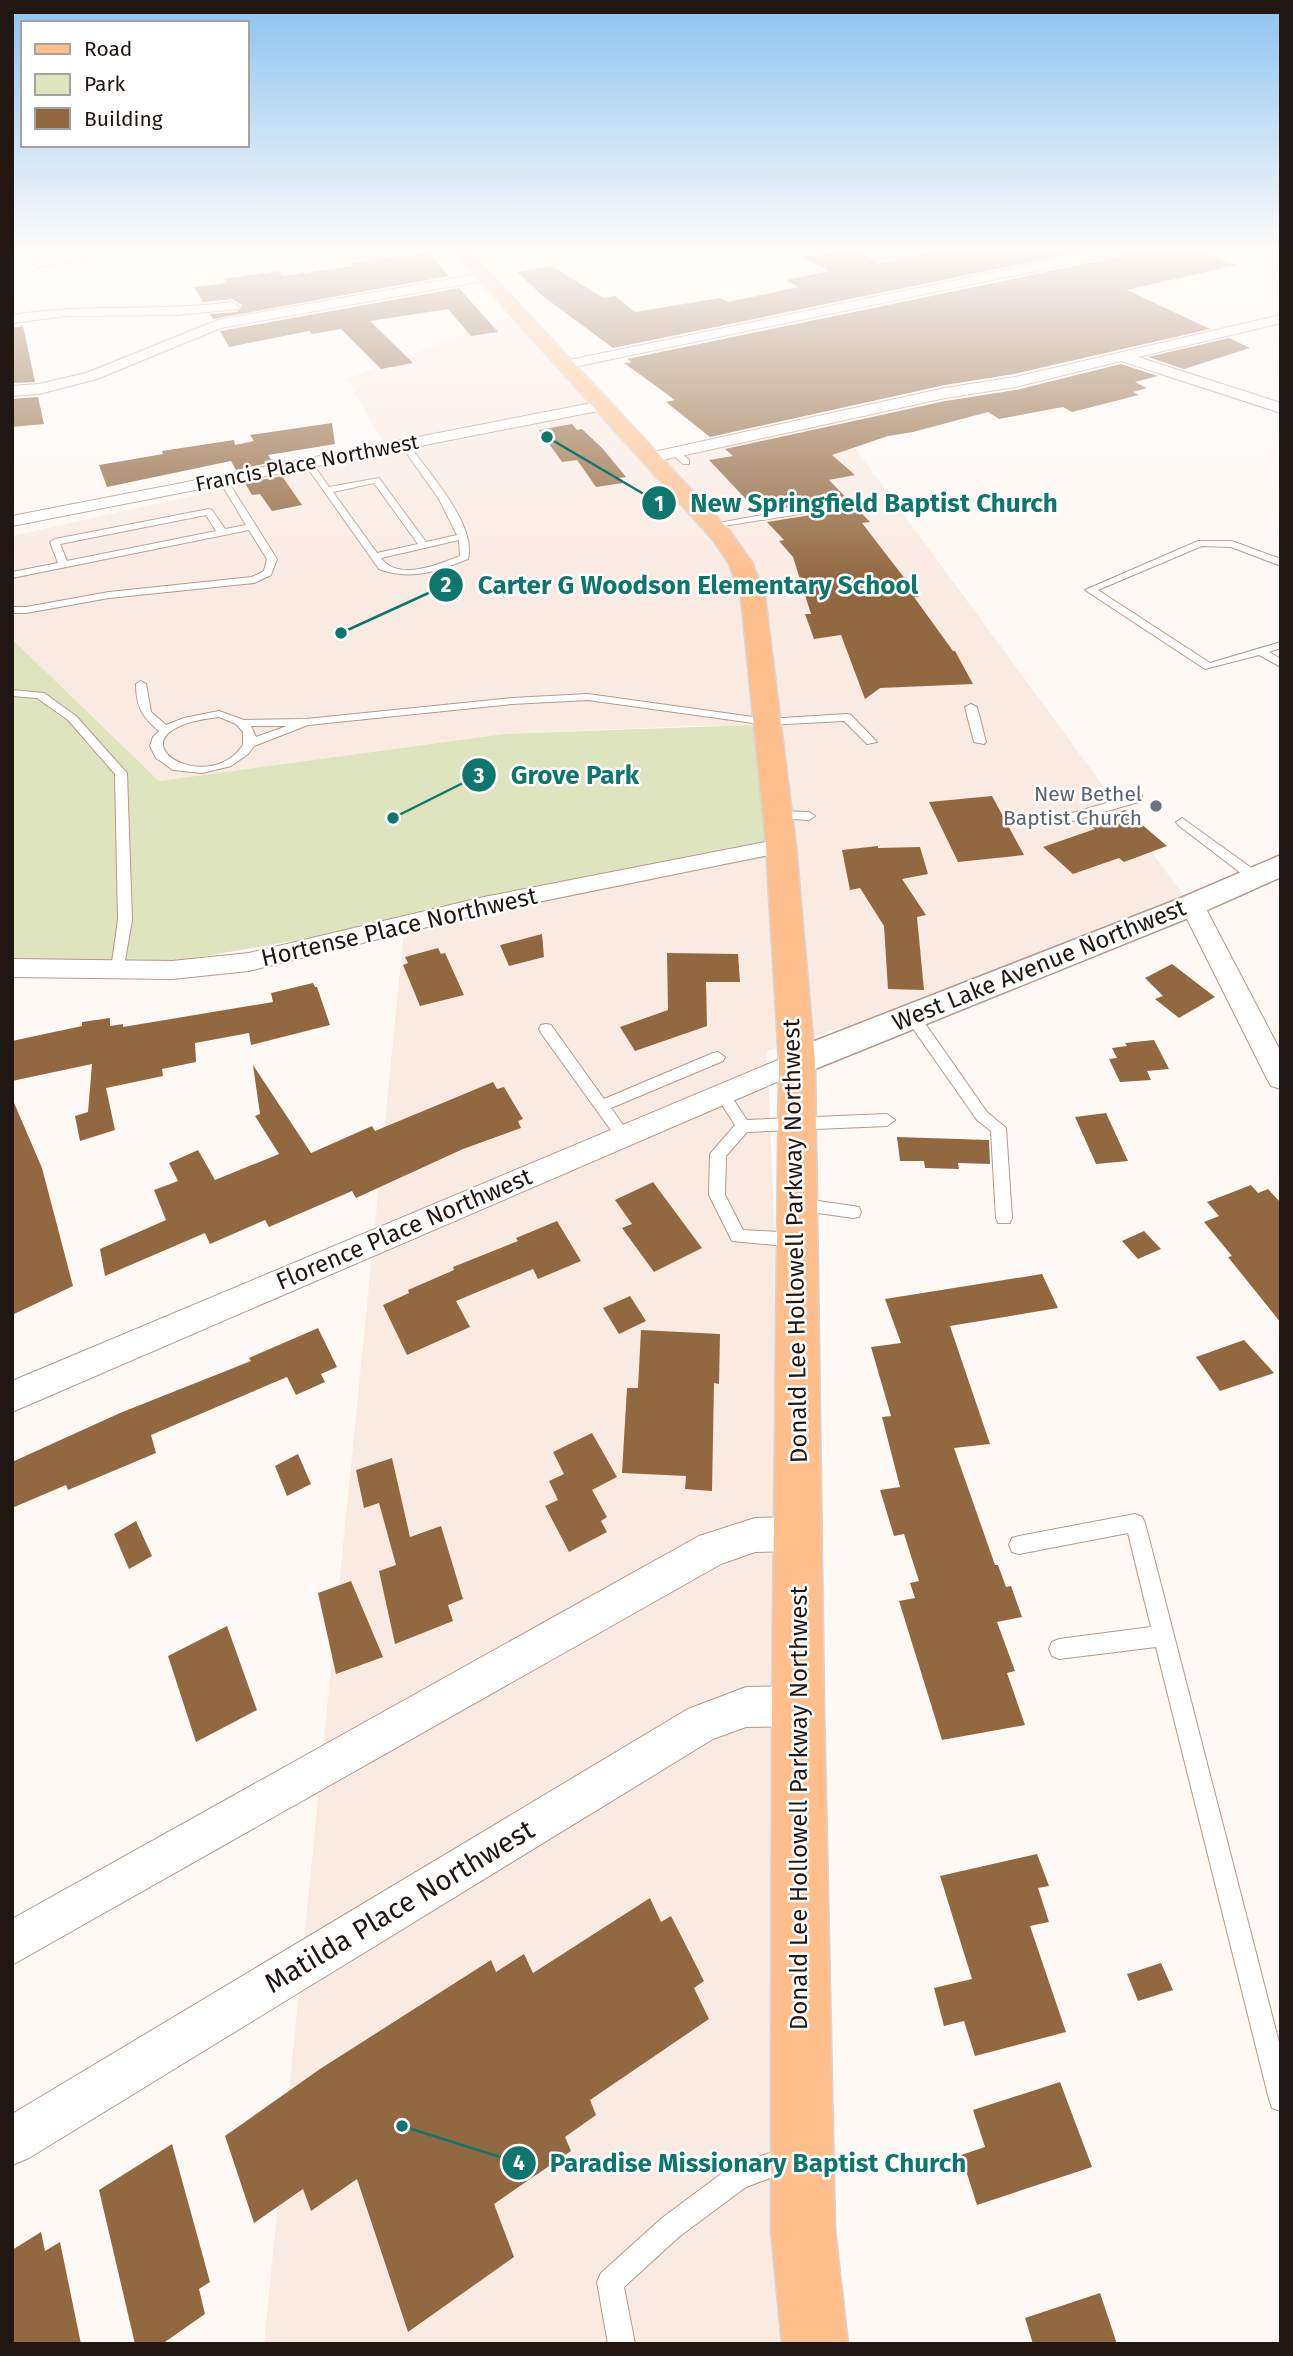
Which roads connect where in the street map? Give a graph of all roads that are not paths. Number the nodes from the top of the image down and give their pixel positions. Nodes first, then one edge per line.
1 (129, 360) edge
2 (560, 360) edge
3 (589, 360) edge
4 (1105, 360) edge
5 (1133, 360) edge
6 (565, 365) junction
7 (12, 391) edge
8 (602, 406) junction
9 (1281, 408) edge
10 (404, 444) junction
11 (670, 457) junction
12 (308, 463) junction
13 (223, 480) junction
14 (327, 490) junction
15 (808, 510) dead end
16 (12, 521) edge
17 (712, 525) junction
18 (251, 527) junction
19 (222, 533) junction
20 (463, 536) junction
21 (424, 545) junction
22 (374, 556) junction
23 (1281, 563) edge
24 (63, 564) junction
25 (12, 575) edge
26 (12, 610) edge
27 (1281, 645) edge
28 (1261, 652) junction
29 (1281, 664) edge
30 (141, 684) dead end
31 (12, 693) edge
32 (971, 707) dead end
33 (306, 722) junction
34 (767, 722) junction
35 (245, 723) junction
36 (166, 731) junction
37 (980, 741) dead end
38 (872, 742) dead end
39 (249, 744) junction
40 (1138, 798) dead end
41 (778, 815) junction
42 (809, 816) dead end
43 (1069, 818) dead end
44 (1182, 822) dead end
45 (781, 846) junction
46 (1268, 871) edge
47 (1192, 905) junction
48 (12, 968) edge
49 (118, 969) junction
50 (912, 1016) junction
51 (545, 1028) dead end
52 (719, 1057) dead end
53 (797, 1062) junction
54 (1281, 1079) edge
55 (722, 1094) junction
56 (602, 1106) junction
57 (887, 1120) dead end
58 (797, 1123) junction
59 (743, 1126) junction
60 (623, 1136) junction
61 (853, 1212) dead end
62 (1004, 1218) dead end
63 (797, 1222) junction
64 (12, 1397) edge
65 (798, 1534) junction
66 (1019, 1545) dead end
67 (1164, 1636) junction
68 (1059, 1649) dead end
69 (798, 1706) junction
70 (12, 1943) edge
71 (1281, 2099) edge
72 (12, 2141) edge
73 (802, 2154) junction
74 (622, 2344) edge
75 (815, 2344) edge

1 - 7 street
2 - 6 main road, Donald Lee Hollowell Parkway Northwest
3 - 6 street
4 - 11 street
5 - 9 street
6 - 8 main road, Donald Lee Hollowell Parkway Northwest
8 - 10 street, Francis Place Northwest
8 - 11 main road, Donald Lee Hollowell Parkway Northwest
10 - 12 street, Francis Place Northwest
10 - 20 lane
11 - 17 main road, Donald Lee Hollowell Parkway Northwest
12 - 13 street, Francis Place Northwest
12 - 14 lane
13 - 16 street, Francis Place Northwest
13 - 18 lane
14 - 21 lane
14 - 22 lane
15 - 17 lane
17 - 34 main road, Donald Lee Hollowell Parkway Northwest
18 - 19 lane
18 - 26 lane
19 - 24 lane
19 - 24 lane
20 - 21 lane
20 - 22 lane
21 - 22 lane
23 - 28 lane
24 - 25 lane
27 - 28 lane
28 - 29 lane
30 - 36 lane
31 - 49 lane
32 - 37 lane
33 - 34 lane
33 - 35 lane
33 - 39 lane
34 - 38 lane
34 - 41 main road, Donald Lee Hollowell Parkway Northwest
35 - 36 lane
35 - 39 lane
36 - 39 lane
40 - 43 lane
41 - 42 lane
41 - 45 main road, Donald Lee Hollowell Parkway Northwest
44 - 46 lane
45 - 49 street, Hortense Place Northwest
45 - 53 main road, Donald Lee Hollowell Parkway Northwest
46 - 47 street, West Lake Avenue Northwest
47 - 50 street, West Lake Avenue Northwest
47 - 54 street
48 - 49 street, Hortense Place Northwest
50 - 53 street, West Lake Avenue Northwest
50 - 62 lane
51 - 56 lane
52 - 56 lane
53 - 55 street, Florence Place Northwest
53 - 58 main road, Donald Lee Hollowell Parkway Northwest
55 - 59 lane
55 - 60 street, Florence Place Northwest
56 - 60 lane
57 - 58 lane
58 - 59 lane
58 - 63 main road, Donald Lee Hollowell Parkway Northwest
59 - 63 lane
60 - 64 street, Florence Place Northwest
61 - 63 lane
63 - 65 main road, Donald Lee Hollowell Parkway Northwest
65 - 69 main road, Donald Lee Hollowell Parkway Northwest
65 - 70 street
66 - 67 lane
67 - 68 lane
67 - 71 lane
69 - 72 street, Matilda Place Northwest
69 - 73 main road, Donald Lee Hollowell Parkway Northwest
73 - 74 lane
73 - 75 main road, Donald Lee Hollowell Parkway Northwest

